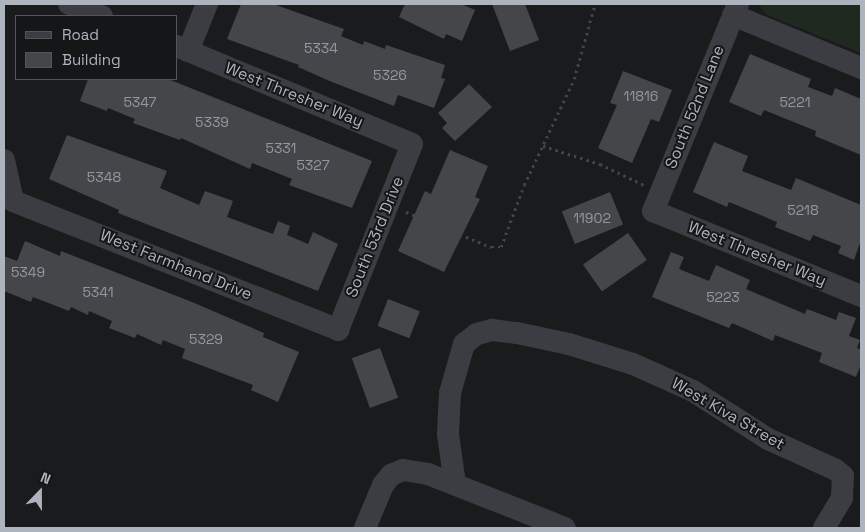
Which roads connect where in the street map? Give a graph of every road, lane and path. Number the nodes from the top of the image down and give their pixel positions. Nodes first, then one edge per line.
1 (69, 4) edge
2 (207, 4) edge
3 (595, 4) edge
4 (735, 9) edge
5 (99, 15) edge
6 (182, 49) edge
7 (861, 68) edge
8 (412, 144) joint
9 (543, 146) junction
10 (4, 160) edge
11 (657, 202) junction
12 (388, 206) junction
13 (861, 296) edge
14 (338, 330) joint
15 (455, 484) junction
16 (853, 484) edge
17 (365, 528) edge
18 (565, 528) edge
19 (824, 528) edge

1 - 5 street
2 - 6 street
3 - 9 path
4 - 7 street
4 - 11 street, South 52nd Lane
6 - 8 street, West Thresher Way
8 - 12 street, South 53rd Drive
9 - 11 path
9 - 12 path
10 - 14 street, West Farmhand Drive
11 - 13 street, West Thresher Way
12 - 14 street, South 53rd Drive
15 - 16 street, West Kiva Street
15 - 17 street
15 - 18 street
16 - 19 street, West Kiva Street

